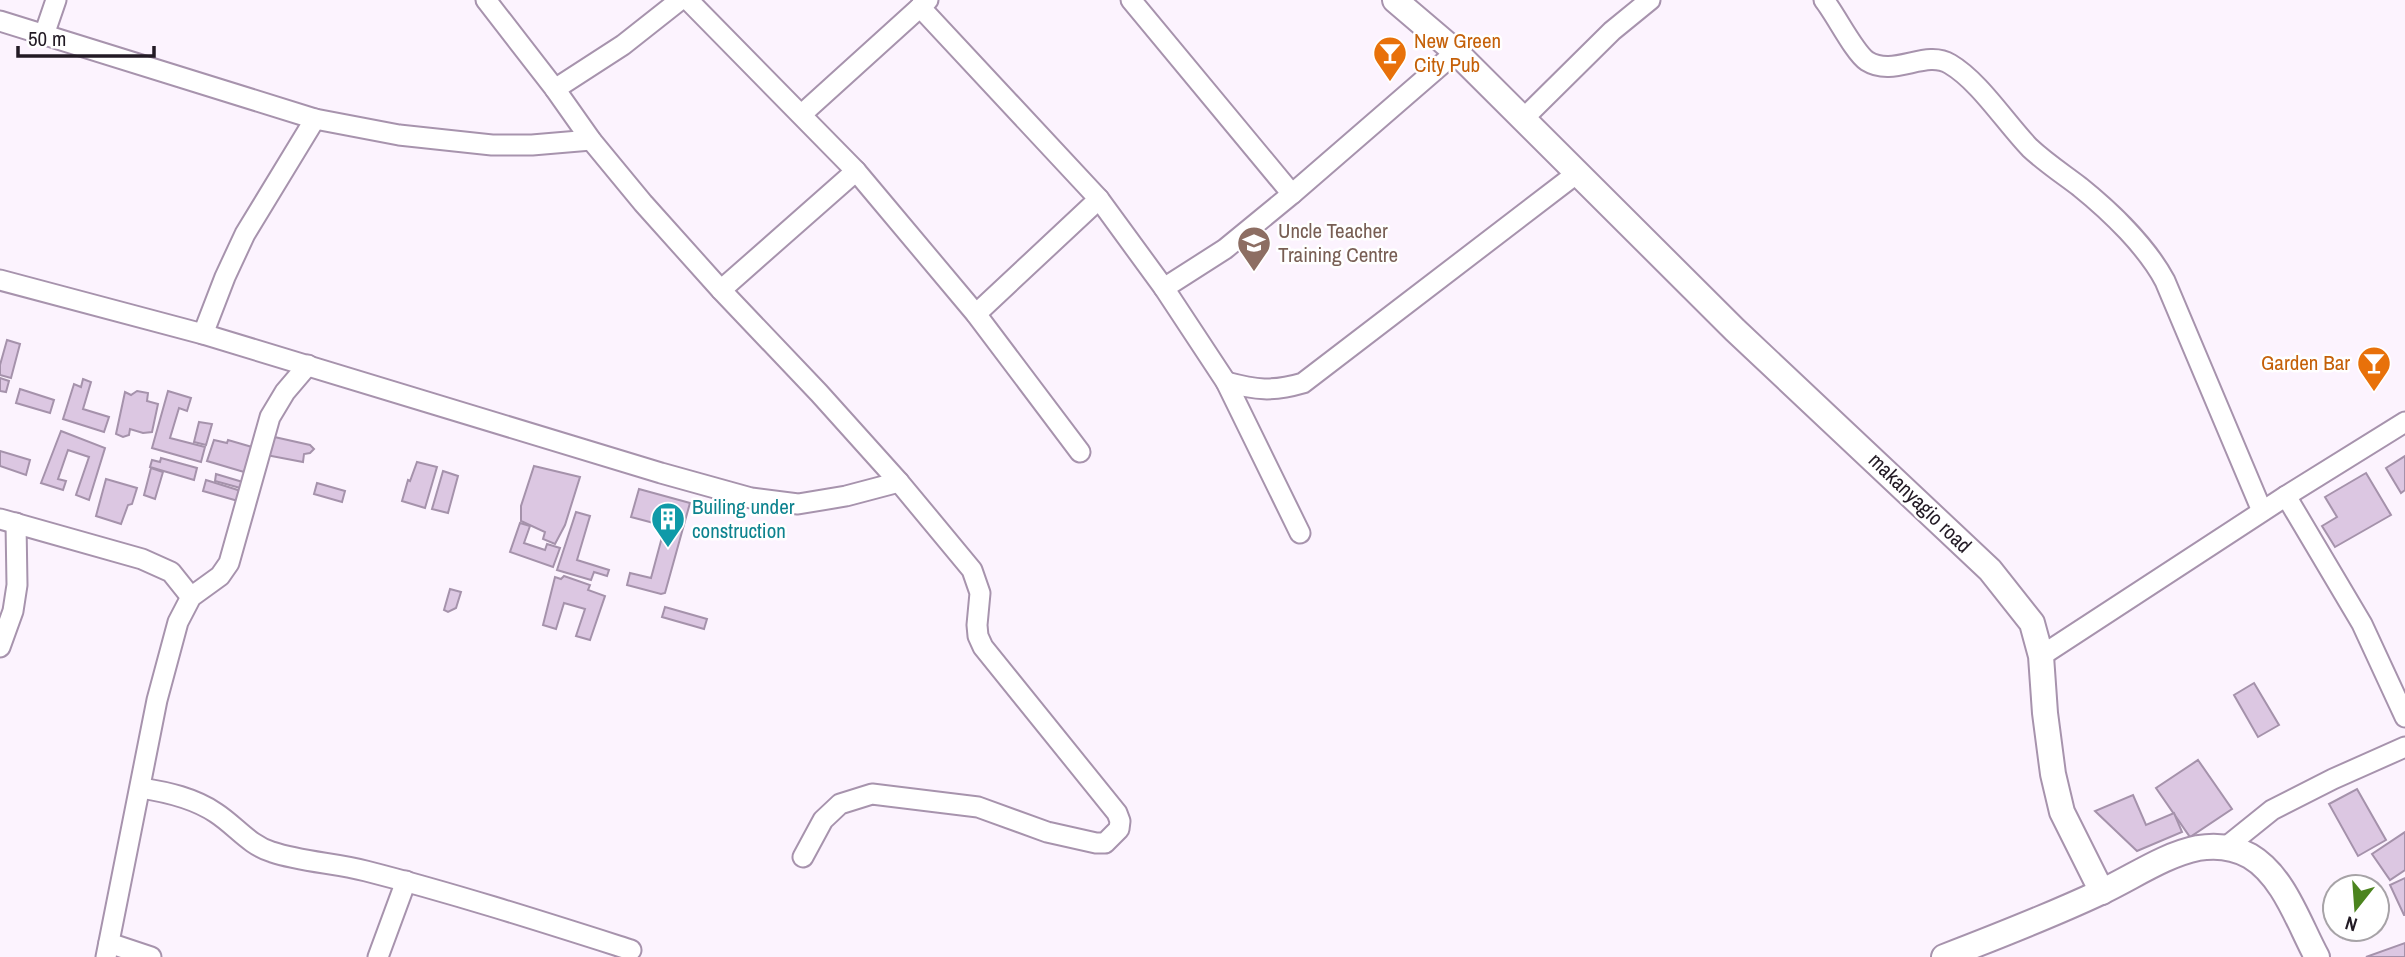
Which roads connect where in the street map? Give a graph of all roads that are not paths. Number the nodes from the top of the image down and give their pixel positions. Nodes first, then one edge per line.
1 (56, 0) edge
2 (486, 0) edge
3 (680, 0) edge
4 (688, 0) edge
5 (1131, 0) edge
6 (1395, 0) edge
7 (1650, 0) edge
8 (1824, 0) edge
9 (924, 4) edge
10 (0, 21) edge
11 (44, 35) junction
12 (1456, 52) junction
13 (555, 89) junction
14 (802, 114) junction
15 (315, 119) junction
16 (1523, 119) junction
17 (591, 140) junction
18 (856, 171) junction
19 (1576, 174) junction
20 (1292, 194) junction
21 (1100, 200) junction
22 (0, 280) edge
23 (1164, 288) junction
24 (721, 290) junction
25 (976, 314) junction
26 (203, 334) junction
27 (308, 365) junction
28 (1226, 382) junction
29 (2405, 422) edge
30 (1080, 452) dead end
31 (899, 482) junction
32 (2286, 496) junction
33 (2262, 511) junction
34 (8, 521) edge
35 (1300, 533) dead end
36 (191, 597) junction
37 (0, 647) edge
38 (2041, 656) junction
39 (2405, 717) edge
40 (2405, 747) edge
41 (141, 788) junction
42 (2226, 847) junction
43 (803, 857) dead end
44 (406, 881) junction
45 (2102, 892) junction
46 (108, 950) edge
47 (631, 950) dead end
48 (151, 957) edge
49 (378, 957) edge
50 (1944, 957) edge
51 (2317, 957) edge

1 - 11 street
2 - 13 street
3 - 13 street
4 - 14 street
5 - 20 street
6 - 12 street, makanyagio road
7 - 16 street
8 - 33 street
9 - 14 street
9 - 21 street
10 - 11 street
11 - 15 street
12 - 16 street, makanyagio road
12 - 20 street
13 - 17 street
14 - 18 street
15 - 17 street
15 - 26 street
16 - 19 street, makanyagio road
17 - 24 street
18 - 24 street
18 - 25 street
19 - 28 street
19 - 38 street, makanyagio road
20 - 23 street
21 - 23 street
21 - 25 street
22 - 26 street
23 - 28 street
24 - 31 street
25 - 30 street
26 - 27 street
27 - 31 street
27 - 36 street
28 - 35 street
29 - 32 street
31 - 43 street
32 - 33 street
32 - 39 street
33 - 38 street
34 - 36 street
34 - 37 street
36 - 41 street
38 - 45 street, makanyagio road
40 - 42 street
41 - 44 street
41 - 46 street
42 - 45 street
42 - 51 street
44 - 47 street
44 - 49 street
45 - 50 street
46 - 48 street

